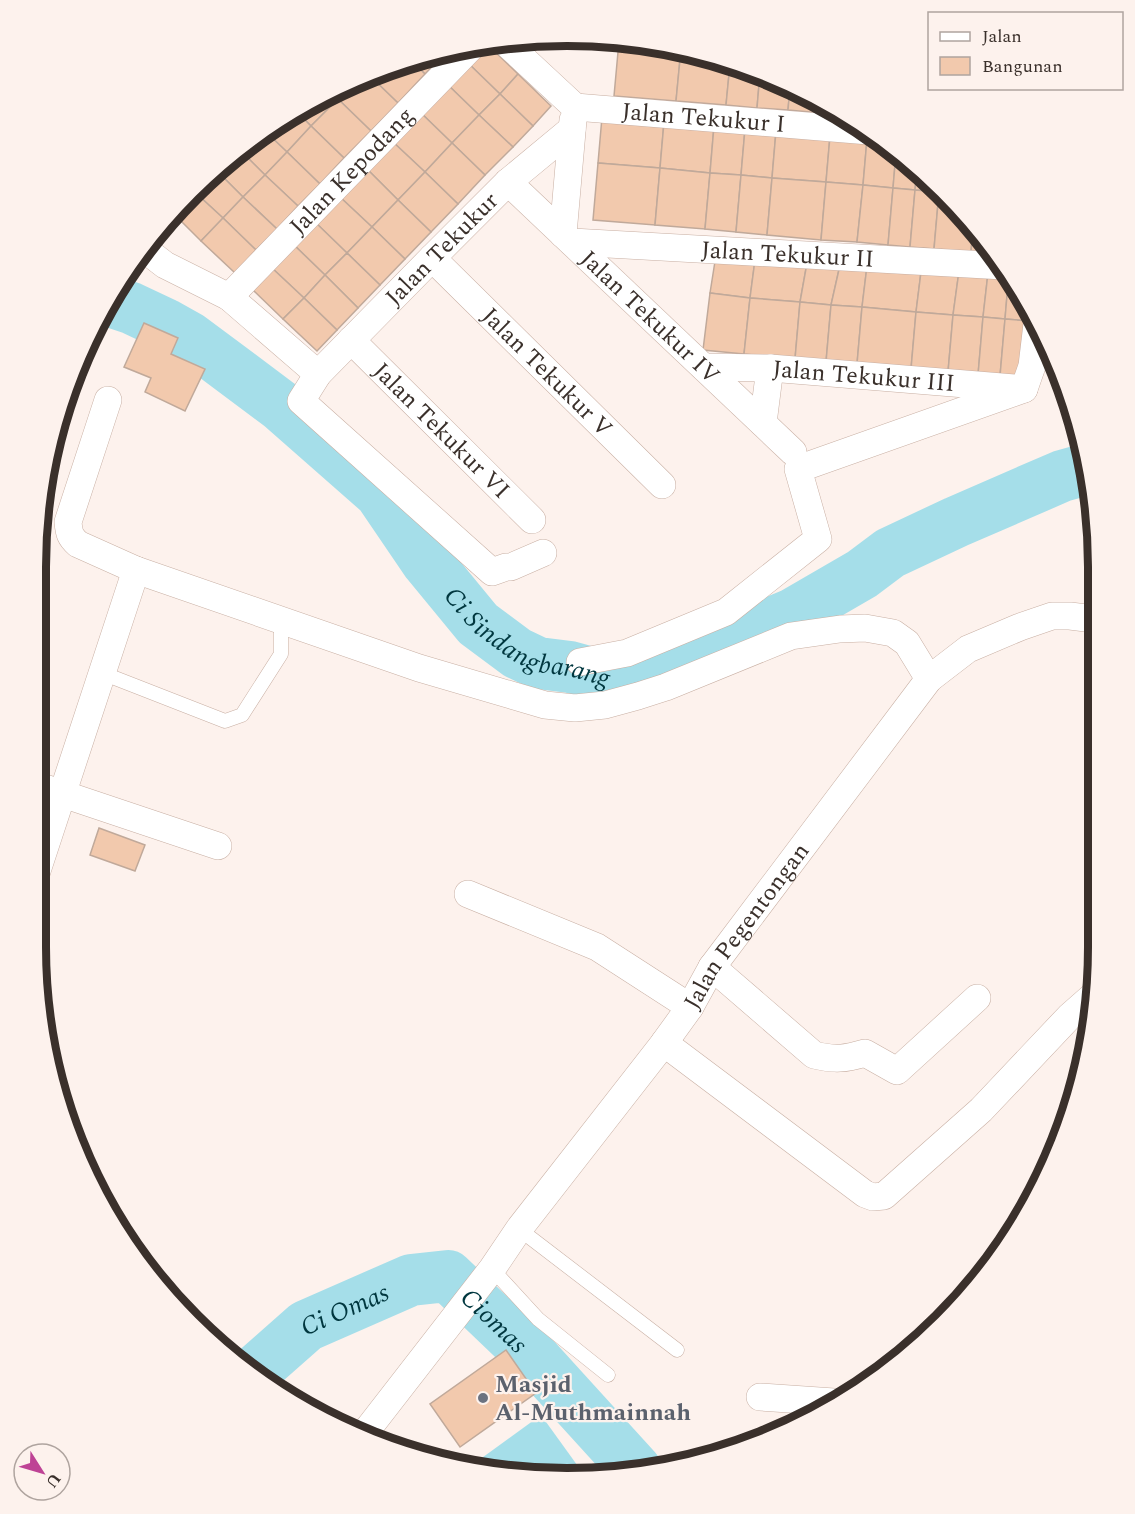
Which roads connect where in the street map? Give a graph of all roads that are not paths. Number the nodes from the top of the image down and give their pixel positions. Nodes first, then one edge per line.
1 (513, 50) edge
2 (460, 58) edge
3 (574, 118) junction
4 (851, 130) edge
5 (508, 182) junction
6 (568, 238) junction
7 (151, 254) edge
8 (432, 258) junction
9 (992, 265) edge
10 (230, 297) junction
11 (1035, 338) edge
12 (351, 340) junction
13 (704, 367) junction
14 (770, 368) junction
15 (318, 374) junction
16 (1024, 389) junction
17 (108, 400) dead end
18 (763, 423) junction
19 (793, 452) dead end
20 (662, 485) dead end
21 (532, 520) dead end
22 (543, 552) dead end
23 (136, 570) junction
24 (1088, 618) edge
25 (281, 620) junction
26 (580, 662) dead end
27 (102, 673) junction
28 (929, 679) junction
29 (46, 788) edge
30 (62, 794) junction
31 (46, 843) edge
32 (218, 846) dead end
33 (468, 894) dead end
34 (712, 967) junction
35 (977, 998) dead end
36 (1085, 1003) edge
37 (690, 1007) junction
38 (664, 1043) junction
39 (501, 1255) junction
40 (677, 1350) dead end
41 (608, 1375) dead end
42 (760, 1397) dead end
43 (822, 1401) edge
44 (368, 1428) edge

1 - 3 street
2 - 10 street, Jalan Kepodang
3 - 4 street, Jalan Tekukur I
3 - 5 street, Jalan Tekukur
3 - 6 street
5 - 6 street, Jalan Tekukur IV
5 - 8 street, Jalan Tekukur
6 - 9 street, Jalan Tekukur II
6 - 13 street, Jalan Tekukur IV
7 - 10 street
8 - 12 street, Jalan Tekukur
8 - 20 street, Jalan Tekukur V
10 - 15 street
11 - 16 street
12 - 15 street, Jalan Tekukur
12 - 21 street, Jalan Tekukur VI
13 - 14 street, Jalan Tekukur III
13 - 18 street, Jalan Tekukur IV
14 - 16 street, Jalan Tekukur III
14 - 18 street
15 - 22 street, Jalan Tekukur
16 - 26 street
17 - 23 street
18 - 19 street, Jalan Tekukur IV
23 - 25 street
23 - 27 street
24 - 28 street, Jalan Pegentongan
25 - 27 lane
25 - 28 street
27 - 30 street
28 - 34 street, Jalan Pegentongan
29 - 30 street
30 - 31 street
30 - 32 street
33 - 37 street
34 - 35 street
34 - 37 street, Jalan Pegentongan
36 - 38 street
37 - 38 street, Jalan Pegentongan
38 - 39 street, Jalan Pegentongan
39 - 40 lane
39 - 41 lane
39 - 44 street, Jalan Pegentongan
42 - 43 street

